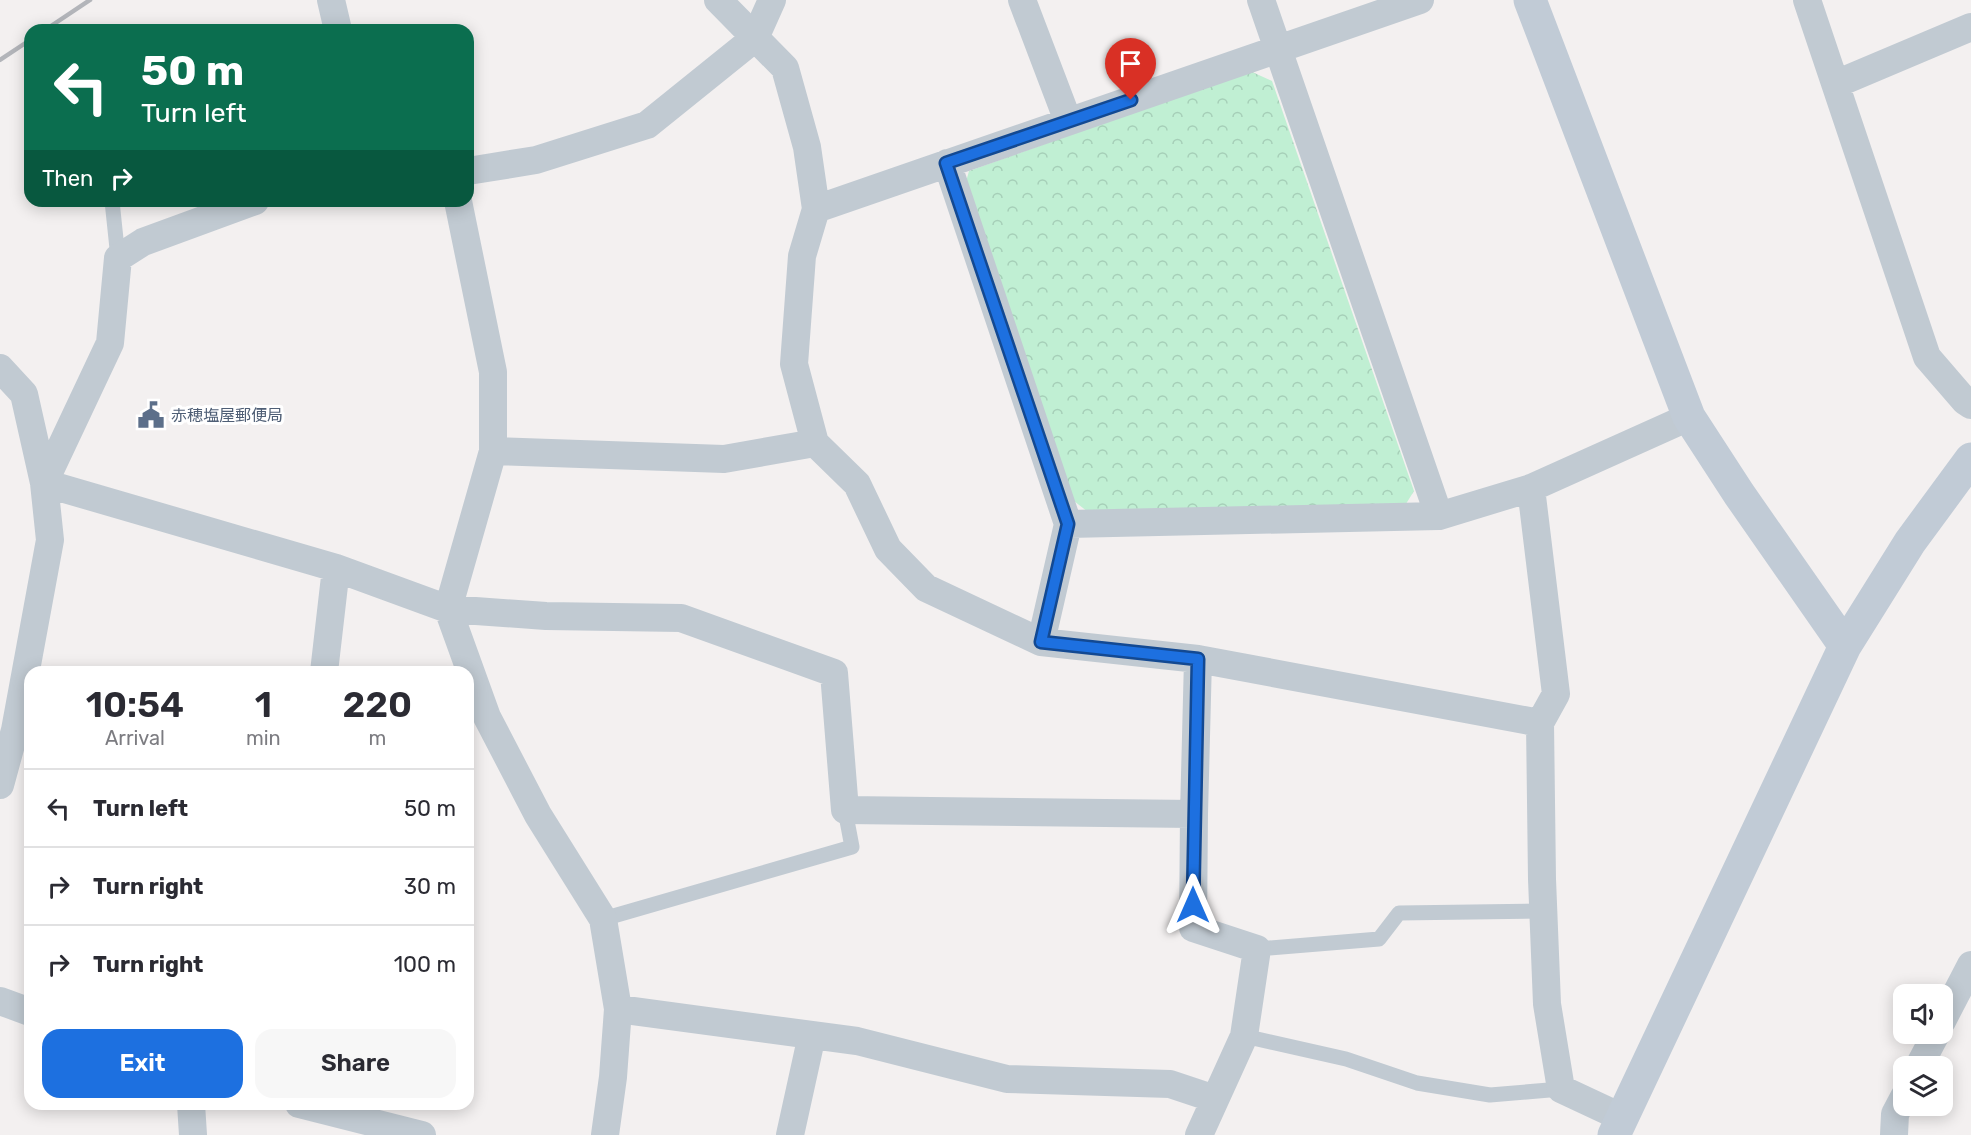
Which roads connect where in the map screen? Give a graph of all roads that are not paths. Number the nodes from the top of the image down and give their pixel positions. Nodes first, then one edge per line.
1 (331, 0) edge
2 (718, 0) edge
3 (772, 0) edge
4 (1022, 0) edge
5 (1261, 0) edge
6 (1420, 0) edge
7 (1530, 0) edge
8 (1807, 0) edge
9 (337, 24) edge
10 (1971, 27) edge
11 (755, 38) junction
12 (1278, 49) junction
13 (1836, 84) junction
14 (1068, 121) junction
15 (946, 163) junction
16 (474, 170) edge
17 (113, 207) edge
18 (239, 207) edge
19 (459, 207) edge
20 (816, 208) junction
21 (118, 258) junction
22 (0, 368) edge
23 (1971, 405) edge
24 (1689, 417) junction
25 (815, 443) junction
26 (493, 451) junction
27 (1969, 471) edge
28 (44, 483) junction
29 (1531, 488) junction
30 (1439, 516) junction
31 (1068, 524) junction
32 (336, 568) junction
33 (448, 609) junction
34 (1041, 642) junction
35 (1845, 646) junction
36 (1198, 659) junction
37 (32, 666) edge
38 (325, 666) edge
39 (469, 666) edge
40 (474, 681) edge
41 (1540, 723) junction
42 (22, 733) edge
43 (0, 785) edge
44 (845, 810) junction
45 (1194, 814) junction
46 (1543, 911) junction
47 (603, 919) junction
48 (1257, 949) junction
49 (1971, 965) edge
50 (1953, 1000) edge
51 (0, 1001) edge
52 (618, 1009) junction
53 (24, 1010) edge
54 (812, 1035) junction
55 (1244, 1036) junction
56 (1561, 1089) junction
57 (1215, 1099) junction
58 (191, 1110) edge
59 (314, 1110) edge
60 (1895, 1116) edge
61 (358, 1127) edge
62 (1618, 1127) edge
63 (193, 1135) edge
64 (422, 1135) edge
65 (605, 1135) edge
66 (790, 1135) edge
67 (1199, 1135) edge
68 (1894, 1135) edge

1 - 9 street
2 - 11 street
3 - 11 street
4 - 14 street
5 - 12 street
6 - 12 street
7 - 24 street
8 - 13 street
10 - 13 street
11 - 16 street
11 - 20 street
12 - 14 street
12 - 30 street
13 - 23 street
14 - 15 street
15 - 20 street
15 - 31 street
17 - 21 lane
18 - 21 street
19 - 26 street
20 - 25 street
21 - 28 street
22 - 28 street
24 - 29 street
24 - 35 street
25 - 26 street
25 - 34 street
26 - 33 street
27 - 35 street
28 - 32 street
28 - 37 street
29 - 30 street
29 - 41 street
30 - 31 street
31 - 34 street
32 - 33 street
32 - 38 street
33 - 39 street
33 - 44 street
34 - 36 street
35 - 62 street
36 - 41 street
36 - 45 street
40 - 47 street
41 - 46 street
42 - 43 street
44 - 45 street
44 - 47 lane
45 - 48 street
46 - 48 lane
46 - 56 street
47 - 52 street
48 - 55 street
49 - 50 street
51 - 53 street
52 - 54 street
52 - 65 street
54 - 57 street
54 - 66 street
55 - 56 lane
55 - 57 street
56 - 62 street
57 - 67 street
58 - 63 street
59 - 61 street
60 - 68 street
61 - 64 street

